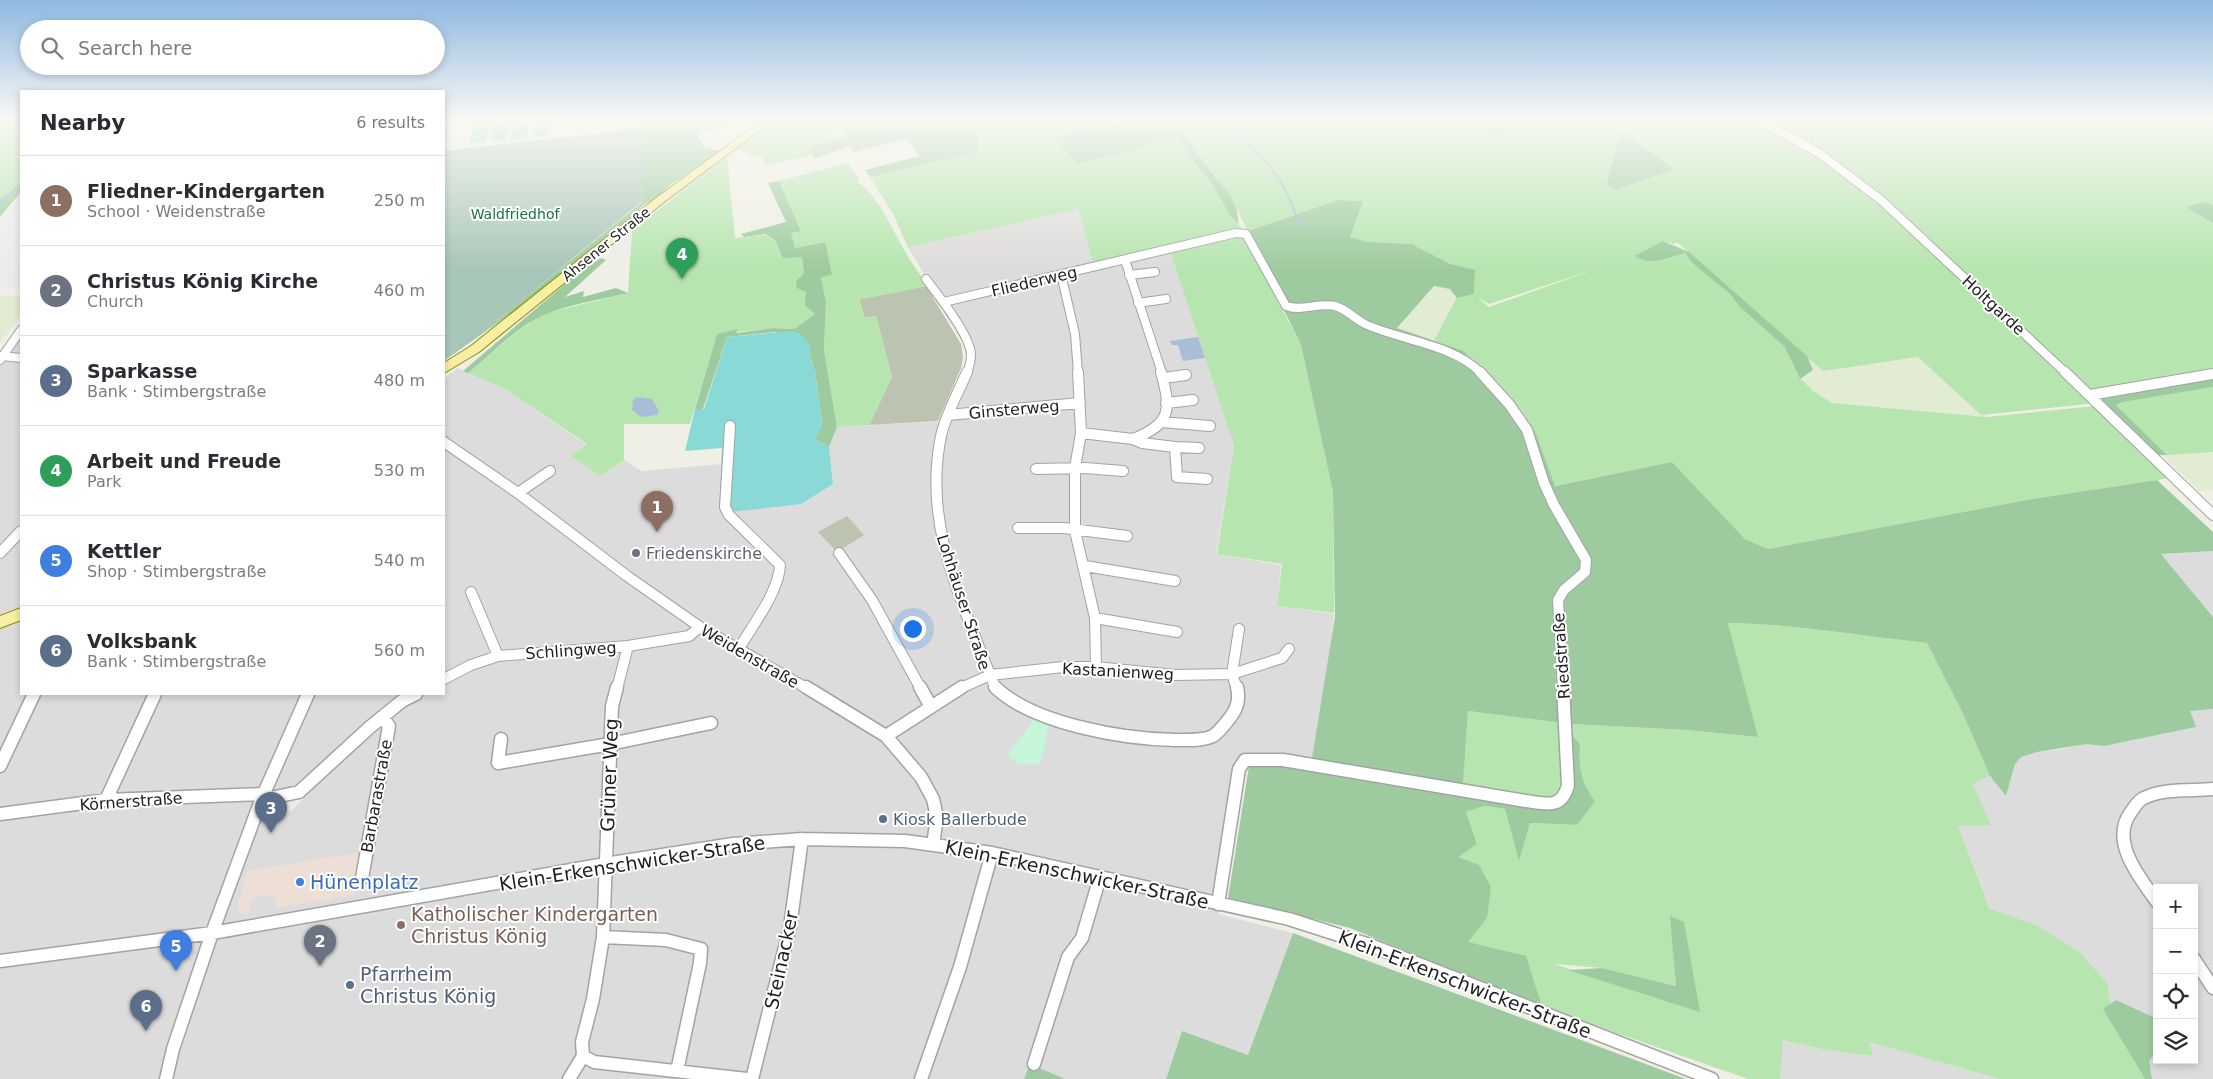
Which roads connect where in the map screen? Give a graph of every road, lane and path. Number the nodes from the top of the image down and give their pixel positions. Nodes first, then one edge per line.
1 (702, 169) edge
2 (1841, 169) edge
3 (1249, 238) joint
4 (1125, 260) junction
5 (1155, 272) dead end
6 (1061, 274) junction
7 (1129, 275) junction
8 (926, 279) dead end
9 (1166, 299) dead end
10 (944, 302) junction
11 (1138, 302) junction
12 (20, 331) edge
13 (1, 358) edge
14 (20, 358) edge
15 (445, 368) edge
16 (2213, 374) edge
17 (1186, 375) dead end
18 (1163, 378) junction
19 (2090, 395) junction
20 (1194, 400) dead end
21 (1166, 403) junction
22 (1080, 404) junction
23 (948, 415) junction
24 (1161, 422) junction
25 (730, 426) dead end
26 (1210, 426) dead end
27 (1081, 433) junction
28 (1133, 439) junction
29 (445, 443) edge
30 (1176, 448) junction
31 (1199, 448) dead end
32 (1076, 468) junction
33 (1036, 469) dead end
34 (550, 471) dead end
35 (1123, 471) dead end
36 (1207, 479) dead end
37 (518, 494) junction
38 (2213, 516) edge
39 (1018, 528) dead end
40 (1075, 531) junction
41 (20, 532) edge
42 (1127, 536) dead end
43 (0, 553) edge
44 (838, 553) dead end
45 (1085, 566) junction
46 (1175, 581) dead end
47 (471, 592) dead end
48 (20, 614) edge
49 (1095, 618) junction
50 (0, 622) edge
51 (700, 627) junction
52 (1239, 629) dead end
53 (1177, 632) dead end
54 (628, 646) junction
55 (1289, 649) dead end
56 (738, 650) junction
57 (498, 656) junction
58 (1096, 667) junction
59 (1232, 674) junction
60 (990, 675) junction
61 (445, 678) edge
62 (34, 695) edge
63 (156, 695) edge
64 (308, 695) edge
65 (414, 695) edge
66 (930, 706) junction
67 (382, 717) junction
68 (711, 723) dead end
69 (886, 736) junction
70 (501, 739) dead end
71 (610, 744) junction
72 (0, 766) edge
73 (2213, 789) edge
74 (262, 797) junction
75 (106, 800) junction
76 (0, 814) edge
77 (802, 839) junction
78 (933, 845) junction
79 (992, 853) junction
80 (605, 864) junction
81 (1100, 877) junction
82 (362, 878) dead end
83 (2153, 896) edge
84 (1218, 904) junction
85 (212, 933) junction
86 (603, 937) junction
87 (0, 961) edge
88 (2198, 963) edge
89 (2209, 974) edge
90 (2213, 988) edge
91 (583, 1056) junction
92 (1034, 1064) dead end
93 (677, 1071) junction
94 (572, 1073) edge
95 (166, 1079) edge
96 (747, 1079) edge
97 (752, 1079) edge
98 (921, 1079) edge
99 (1712, 1079) edge

1 - 15 main road, Ahsener Straße
2 - 19 street, Holtgarde
3 - 4 street, Fliederweg
3 - 84 street, Riedstraße
4 - 6 street, Fliederweg
4 - 7 street
5 - 7 street
6 - 10 street, Fliederweg
6 - 22 street
7 - 11 street
8 - 10 street, Lohhäuser Straße
9 - 11 street
10 - 23 street, Lohhäuser Straße
11 - 18 street
12 - 13 street
13 - 14 street
16 - 19 street
17 - 18 street
18 - 21 street
19 - 38 street, Holtgarde
20 - 21 street
21 - 24 street
22 - 23 street, Ginsterweg
22 - 27 street
23 - 60 street, Lohhäuser Straße
24 - 26 street
24 - 28 street
25 - 56 street
27 - 28 street
27 - 32 street
28 - 30 street
29 - 37 street, Weidenstraße
30 - 31 street
30 - 36 street
32 - 33 street
32 - 35 street
32 - 40 street
34 - 37 street
37 - 51 street, Weidenstraße
39 - 40 street
40 - 42 street
40 - 45 street
41 - 43 street
44 - 66 street
45 - 46 street
45 - 49 street
47 - 57 street
48 - 50 main road
49 - 53 street
49 - 58 street
51 - 54 street, Schlingweg
51 - 56 street, Weidenstraße
52 - 59 street
54 - 57 street, Schlingweg
54 - 71 street, Grüner Weg
55 - 59 street, Kastanienweg
56 - 69 street, Weidenstraße
57 - 61 street, Schlingweg
58 - 59 street, Kastanienweg
58 - 60 street, Kastanienweg
59 - 60 street
60 - 66 street, Lohhäuser Straße
62 - 72 street
63 - 75 street
64 - 74 street
65 - 67 street
66 - 69 street, Lohhäuser Straße
67 - 74 street
67 - 82 street, Barbarastraße
68 - 71 street
69 - 78 street, Weidenstraße
70 - 71 street
71 - 80 street, Grüner Weg
73 - 83 street
74 - 75 street, Körnerstraße
74 - 85 street
75 - 76 street, Körnerstraße
77 - 78 street, Klein-Erkenschwicker-Straße
77 - 80 street, Klein-Erkenschwicker-Straße
77 - 97 street, Steinacker
78 - 79 street, Klein-Erkenschwicker-Straße
79 - 81 street, Klein-Erkenschwicker-Straße
79 - 98 street
80 - 85 street, Klein-Erkenschwicker-Straße
80 - 86 street, Grüner Weg
81 - 84 street, Klein-Erkenschwicker-Straße
81 - 92 street
84 - 99 street, Klein-Erkenschwicker-Straße
85 - 87 street, Klein-Erkenschwicker-Straße
85 - 95 street
86 - 91 street, Grüner Weg
86 - 93 street
88 - 89 street
89 - 90 street
91 - 93 street
91 - 94 street, Grüner Weg
93 - 96 street

